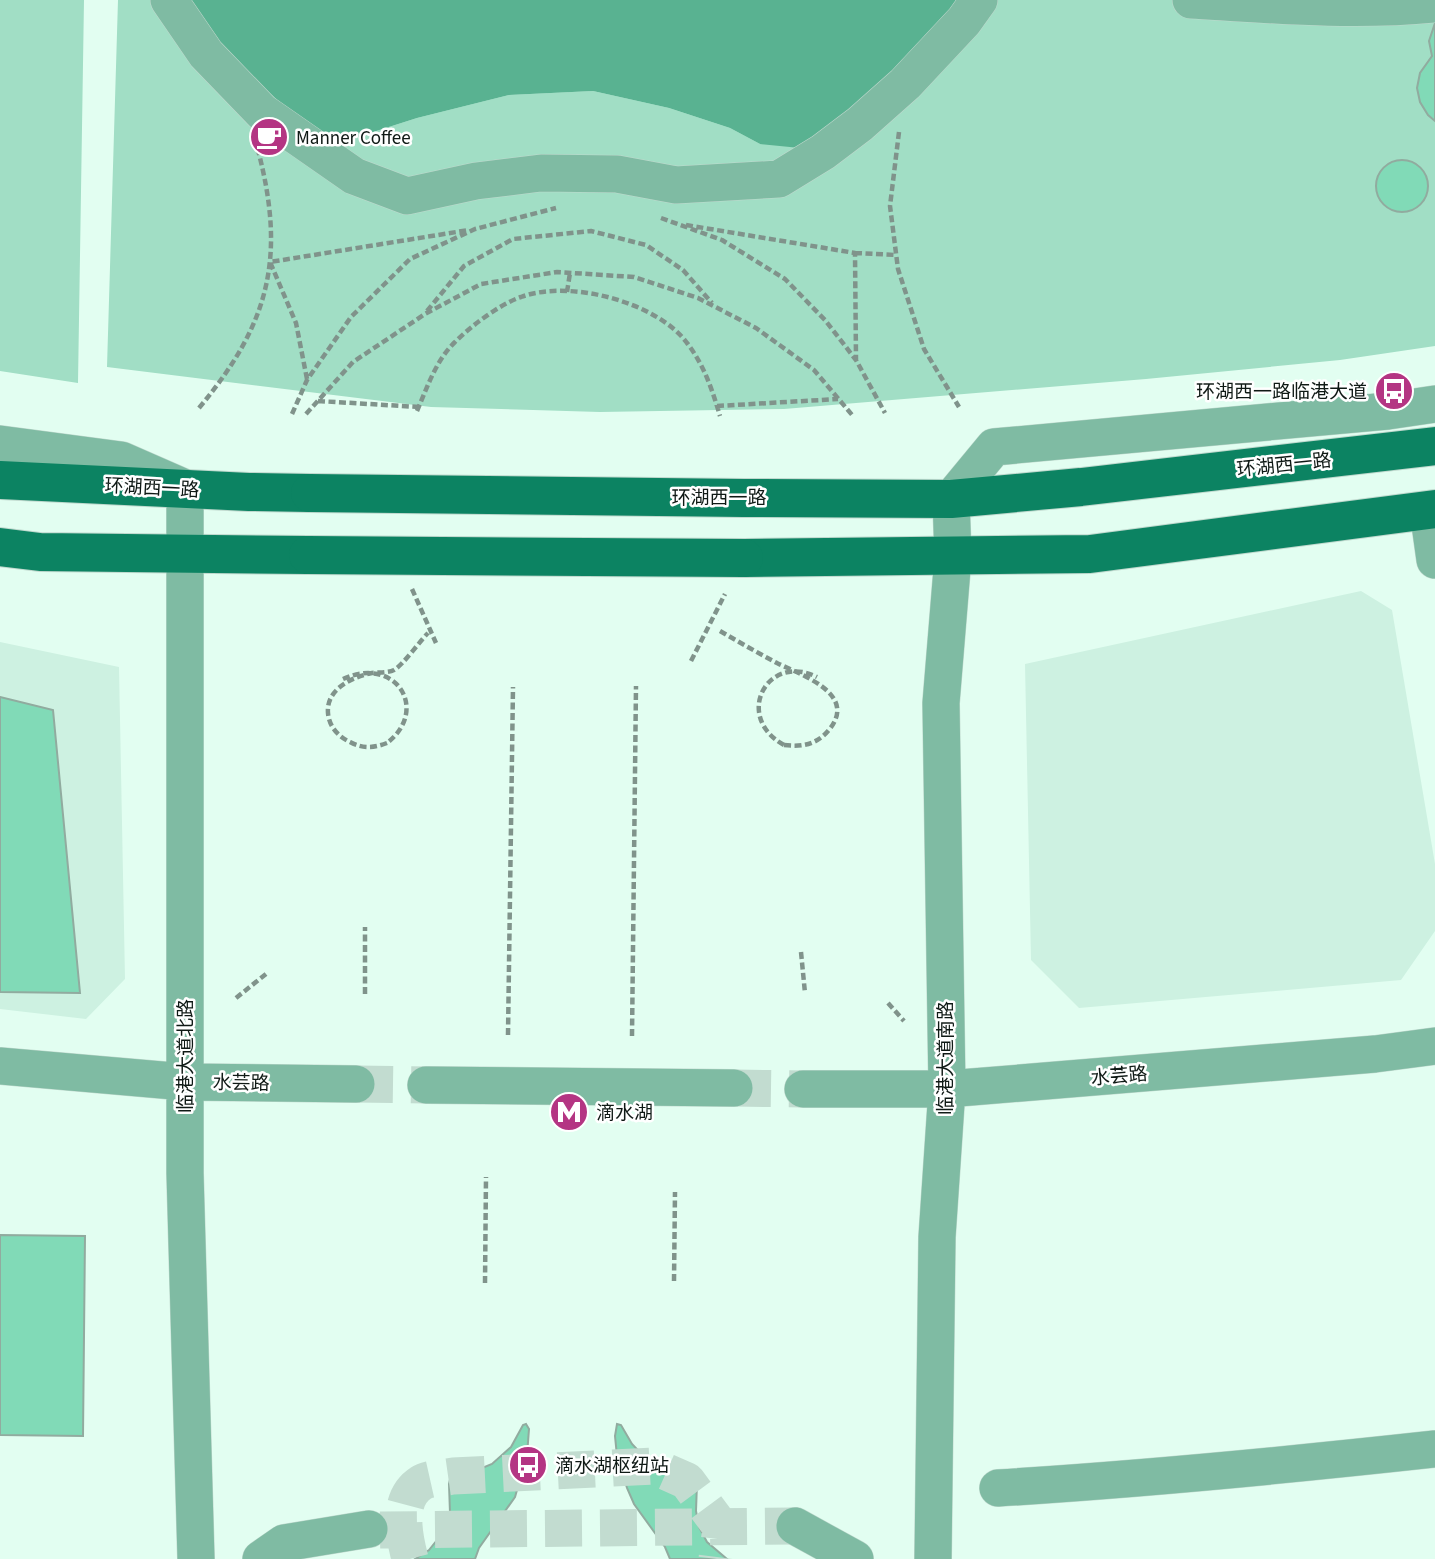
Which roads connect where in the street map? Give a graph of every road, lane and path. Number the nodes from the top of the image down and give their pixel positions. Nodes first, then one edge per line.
1 (169, 0) edge
2 (979, 0) edge
3 (1191, 0) edge
4 (1435, 4) edge
5 (900, 125) dead end
6 (255, 138) dead end
7 (558, 207) dead end
8 (656, 216) dead end
9 (674, 223) junction
10 (475, 229) junction
11 (855, 253) junction
12 (896, 255) junction
13 (270, 262) junction
14 (570, 273) junction
15 (568, 292) junction
16 (715, 306) junction
17 (425, 314) junction
18 (856, 360) junction
19 (307, 380) junction
20 (838, 399) junction
21 (317, 401) junction
22 (1435, 404) edge
23 (717, 406) junction
24 (959, 407) dead end
25 (199, 408) dead end
26 (885, 413) dead end
27 (292, 414) dead end
28 (306, 414) dead end
29 (720, 416) dead end
30 (853, 416) dead end
31 (0, 444) edge
32 (1435, 446) edge
33 (0, 480) edge
34 (185, 488) junction
35 (951, 499) junction
36 (1431, 509) edge
37 (0, 547) edge
38 (184, 552) junction
39 (953, 557) junction
40 (1435, 560) edge
41 (410, 585) dead end
42 (725, 594) dead end
43 (720, 631) dead end
44 (428, 633) dead end
45 (436, 643) dead end
46 (691, 661) dead end
47 (817, 677) dead end
48 (343, 679) dead end
49 (636, 685) dead end
50 (513, 687) dead end
51 (365, 927) dead end
52 (802, 952) dead end
53 (265, 974) dead end
54 (805, 993) dead end
55 (365, 994) dead end
56 (236, 998) dead end
57 (888, 1003) dead end
58 (904, 1021) dead end
59 (508, 1035) dead end
60 (632, 1036) dead end
61 (1435, 1046) edge
62 (0, 1066) edge
63 (185, 1082) junction
64 (356, 1084) tunnel mouth
65 (426, 1085) tunnel mouth
66 (734, 1088) tunnel mouth
67 (803, 1089) tunnel mouth
68 (947, 1090) junction
69 (486, 1177) dead end
70 (676, 1192) dead end
71 (674, 1281) dead end
72 (485, 1283) dead end
73 (1435, 1449) edge
74 (998, 1488) dead end
75 (796, 1526) tunnel mouth
76 (369, 1530) tunnel mouth
77 (196, 1559) edge
78 (261, 1559) edge
79 (855, 1559) edge
80 (933, 1559) edge

1 - 2 street
3 - 4 street
5 - 12 path
6 - 13 path
7 - 10 path
8 - 9 path
9 - 11 path
9 - 18 path
10 - 13 path
10 - 19 path
11 - 12 path
11 - 18 path
12 - 24 path
13 - 19 path
13 - 25 path
14 - 15 path
14 - 16 path
14 - 17 path
15 - 21 path
15 - 23 path
16 - 17 path
16 - 20 path
17 - 21 path
18 - 26 path
19 - 27 path
20 - 23 path
20 - 30 path
21 - 28 path
22 - 35 street
23 - 29 path
31 - 34 street
32 - 35 main road, 环湖西一路
33 - 34 main road, 环湖西一路
34 - 35 main road, 环湖西一路, bridge
34 - 38 street, 临港大道北路
35 - 39 street, 临港大道南路
36 - 39 main road
36 - 40 street
37 - 38 main road
38 - 39 main road, bridge
38 - 63 street, 临港大道北路
39 - 68 street, 临港大道南路
41 - 45 path
42 - 46 path
43 - 47 path, bridge
44 - 48 path, bridge
49 - 60 path
50 - 59 path
51 - 55 path
52 - 54 path
53 - 56 path
57 - 58 path
61 - 68 street, 水芸路
62 - 63 street, 水芸路
63 - 64 street, 水芸路
63 - 77 street, 临港大道北路
65 - 66 street
67 - 68 street, 水芸路
68 - 80 street, 临港大道南路
69 - 72 path
70 - 71 path
73 - 74 street
75 - 79 street
76 - 78 street

